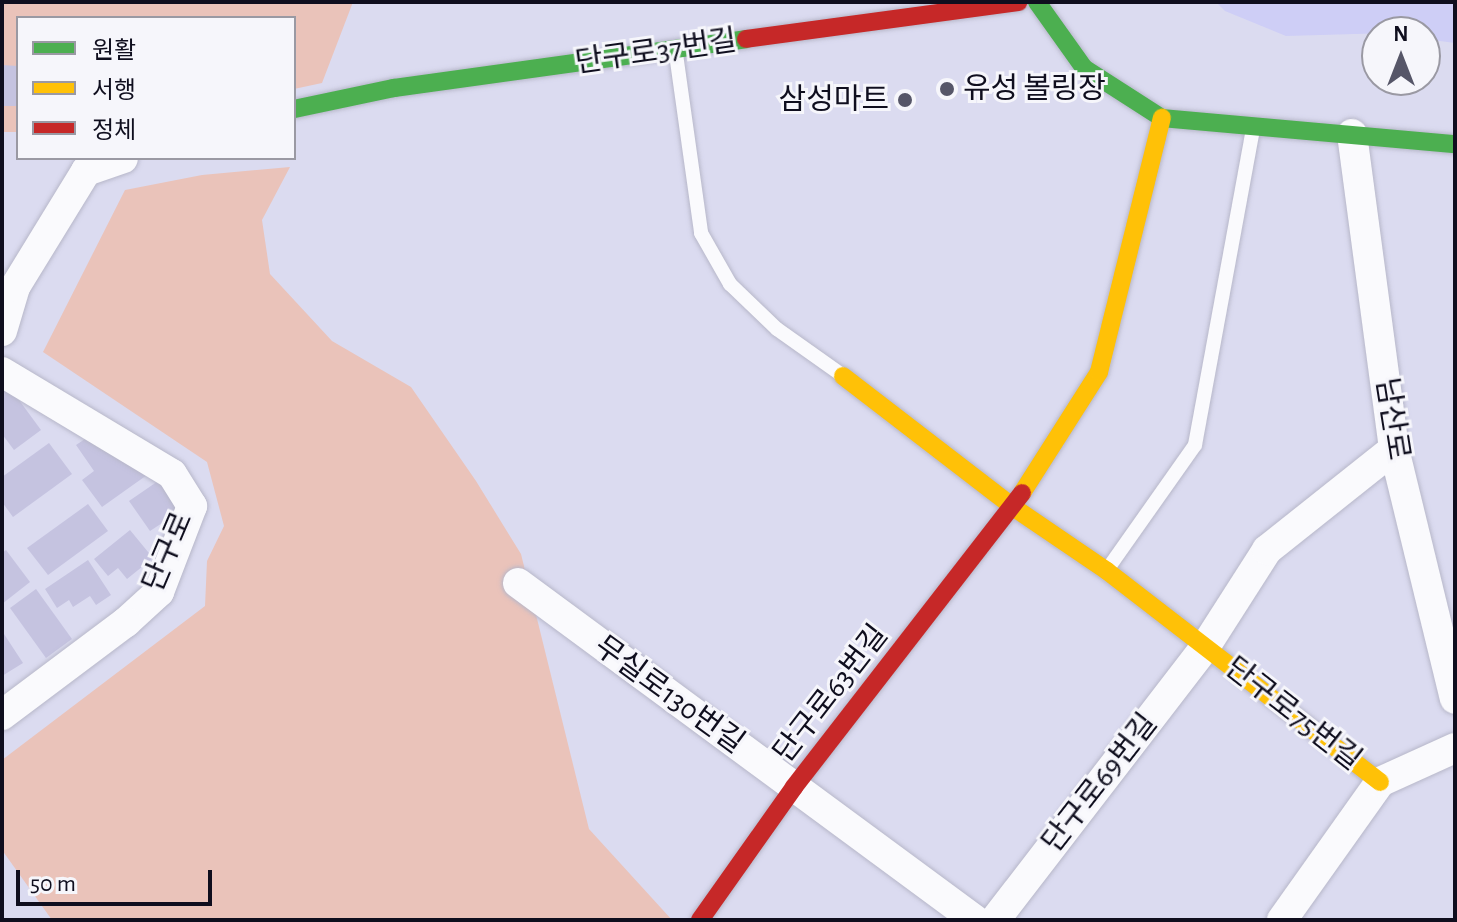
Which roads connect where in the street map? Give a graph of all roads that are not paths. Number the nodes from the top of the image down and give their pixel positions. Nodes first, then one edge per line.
1 (1018, 2) edge
2 (1037, 2) edge
3 (676, 50) junction
4 (296, 109) edge
5 (1162, 118) junction
6 (1253, 127) junction
7 (1352, 134) junction
8 (1455, 144) edge
9 (117, 160) edge
10 (2, 331) edge
11 (2, 372) edge
12 (843, 376) joint
13 (1394, 449) junction
14 (1013, 507) junction
15 (1107, 571) junction
16 (518, 583) dead end
17 (1205, 647) junction
18 (1455, 699) edge
19 (2, 715) edge
20 (1455, 748) edge
21 (1380, 782) junction
22 (794, 787) junction
23 (700, 920) edge
24 (975, 920) edge
25 (995, 920) edge
26 (1282, 920) edge

1 - 3 street, 단구로37번길
2 - 5 street
3 - 4 street, 단구로37번길
3 - 12 lane
5 - 6 street
5 - 14 street, 단구로63번길
6 - 7 street
6 - 15 lane
7 - 8 street
7 - 13 street, 남산로
9 - 10 street
11 - 19 street, 단구로
12 - 14 street
13 - 17 street, 단구로69번길
13 - 18 street, 남산로
14 - 15 street
14 - 22 street, 단구로63번길
15 - 17 street
16 - 22 street, 무실로130번길
17 - 21 street, 단구로75번길
17 - 25 street, 단구로69번길
20 - 21 street, 단구로75번길
21 - 26 street, 단구로75번길
22 - 23 street, 단구로63번길
22 - 24 street, 무실로130번길

